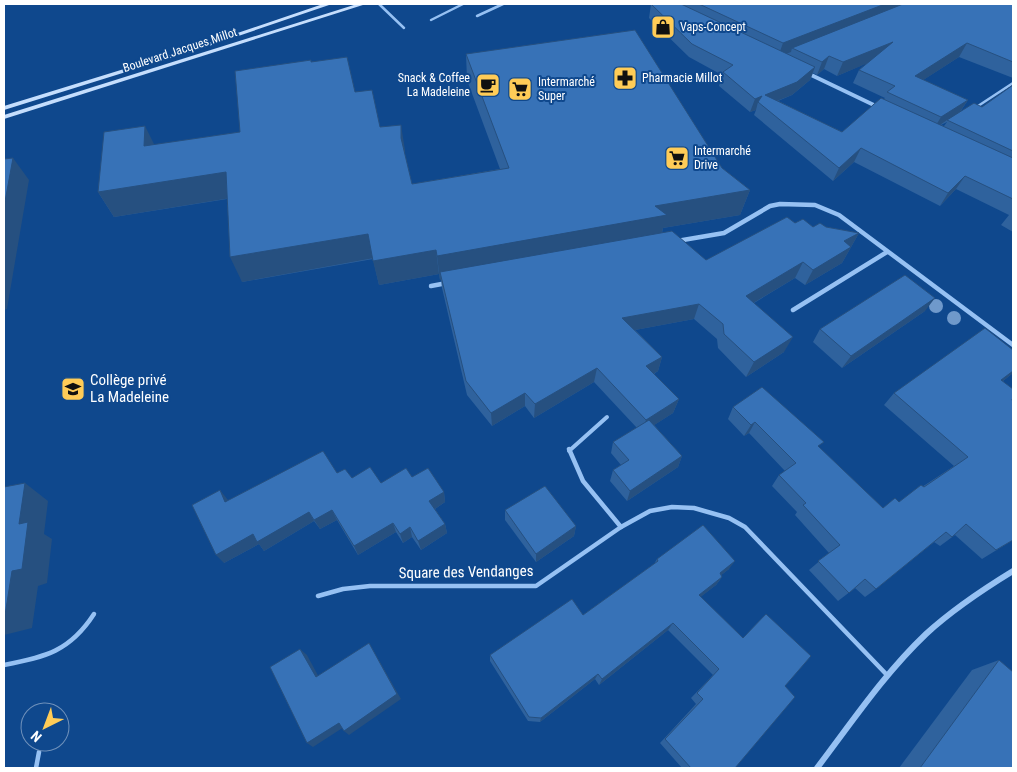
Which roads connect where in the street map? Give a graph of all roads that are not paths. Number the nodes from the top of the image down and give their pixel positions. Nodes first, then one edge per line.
1 (329, 4) edge
2 (363, 4) edge
3 (379, 4) edge
4 (463, 4) edge
5 (503, 4) edge
6 (477, 16) dead end
7 (431, 20) dead end
8 (404, 28) dead end
9 (798, 69) edge
10 (1013, 84) edge
11 (4, 108) edge
12 (879, 108) edge
13 (967, 113) edge
14 (4, 117) edge
15 (669, 243) edge
16 (887, 252) junction
17 (450, 282) edge
18 (431, 286) dead end
19 (793, 310) dead end
20 (1013, 345) edge
21 (606, 417) dead end
22 (621, 527) junction
23 (1013, 571) edge
24 (318, 596) dead end
25 (94, 614) dead end
26 (4, 665) edge
27 (887, 675) junction
28 (39, 752) dead end
29 (36, 768) edge
30 (817, 768) edge

1 - 11 street, Boulevard Jacques Millot
2 - 14 street, Boulevard Jacques Millot
3 - 8 lane
4 - 7 lane
5 - 6 lane
9 - 12 street
10 - 13 lane
15 - 16 street
16 - 19 street
16 - 20 street
17 - 18 street
21 - 22 lane
22 - 24 lane, Square des Vendanges
22 - 27 lane, Square des Vendanges
23 - 27 street
25 - 26 lane
27 - 30 street
28 - 29 lane

